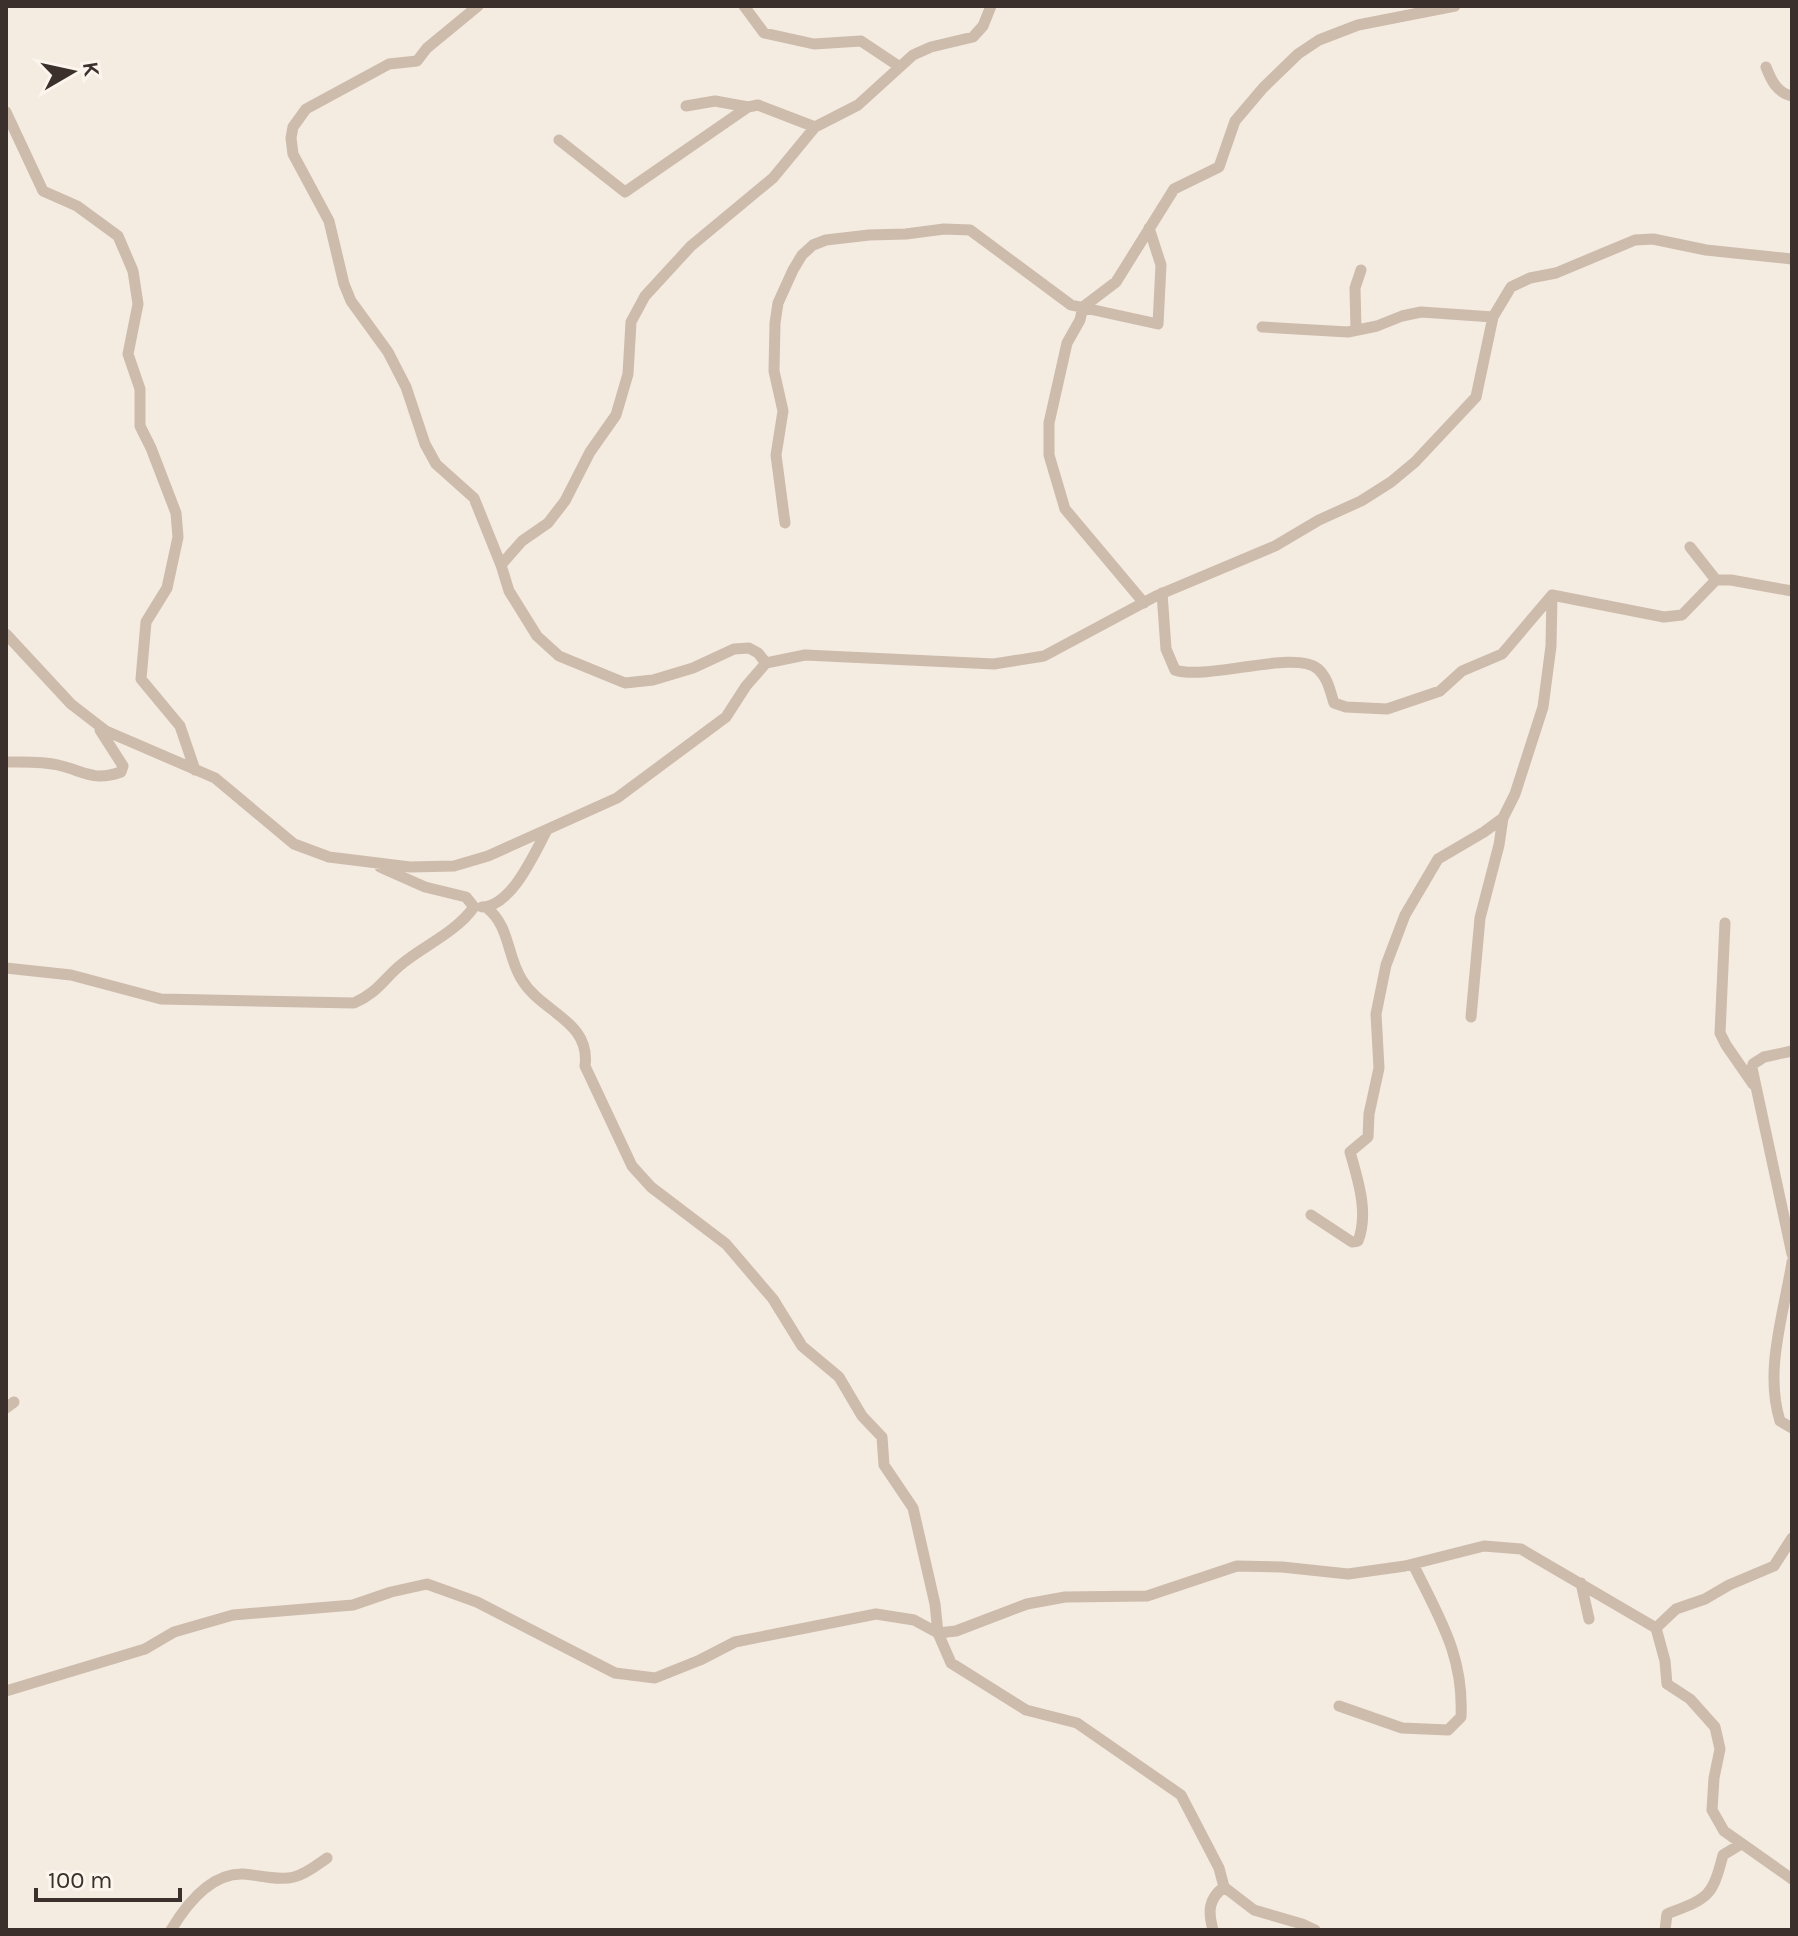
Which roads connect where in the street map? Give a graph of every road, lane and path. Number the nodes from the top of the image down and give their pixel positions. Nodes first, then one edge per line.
1 (478, 6) edge
2 (744, 6) edge
3 (991, 6) edge
4 (1455, 6) edge
5 (900, 67) junction
6 (1766, 67) dead end
7 (1792, 96) edge
8 (686, 106) dead end
9 (748, 107) junction
10 (6, 112) edge
11 (815, 127) junction
12 (559, 140) dead end
13 (1149, 228) junction
14 (1792, 259) edge
15 (1361, 270) dead end
16 (1083, 307) junction
17 (1493, 317) junction
18 (1262, 327) dead end
19 (1356, 330) junction
20 (785, 523) dead end
21 (1690, 547) dead end
22 (501, 565) junction
23 (1716, 580) junction
24 (1792, 591) edge
25 (1162, 593) junction
26 (1552, 595) junction
27 (1144, 603) junction
28 (6, 634) edge
29 (766, 663) junction
30 (95, 722) junction
31 (6, 762) edge
32 (195, 770) junction
33 (1503, 818) junction
34 (547, 830) junction
35 (366, 862) junction
36 (474, 907) junction
37 (487, 908) junction
38 (1725, 923) dead end
39 (6, 968) edge
40 (1471, 1017) dead end
41 (1792, 1051) edge
42 (1756, 1089) junction
43 (1311, 1215) dead end
44 (1792, 1254) edge
45 (1792, 1262) edge
46 (1792, 1428) edge
47 (1792, 1538) edge
48 (1413, 1564) junction
49 (1581, 1583) junction
50 (1589, 1619) dead end
51 (1656, 1628) junction
52 (938, 1633) junction
53 (6, 1691) edge
54 (1339, 1706) dead end
55 (1741, 1844) junction
56 (327, 1858) dead end
57 (1792, 1879) edge
58 (1224, 1887) junction
59 (171, 1930) edge
60 (1213, 1930) edge
61 (1315, 1930) edge
62 (1665, 1930) edge

1 - 22 street
2 - 5 street
3 - 5 street
4 - 13 street
5 - 11 street
6 - 7 street
8 - 9 street
9 - 11 street
9 - 12 street
10 - 32 street
11 - 22 street
13 - 16 street
13 - 16 street
14 - 17 street
15 - 19 street
16 - 20 street
16 - 27 street
17 - 19 street
17 - 25 street
18 - 19 street
21 - 23 street
22 - 29 street
23 - 24 street
23 - 26 street
25 - 26 street
25 - 27 street
26 - 33 street
27 - 29 street
28 - 30 street
29 - 34 street
30 - 31 street
30 - 32 street
32 - 35 street
33 - 40 street
33 - 43 street
34 - 35 street
34 - 37 street
35 - 36 street
36 - 37 street
36 - 39 street
37 - 52 street
38 - 42 street
41 - 42 street
42 - 44 street
45 - 46 street
47 - 51 street
48 - 49 street
48 - 52 street
48 - 54 street
49 - 50 street
49 - 51 street
51 - 55 street
52 - 53 street
52 - 58 street
55 - 57 street
55 - 62 street
56 - 59 street
58 - 60 street
58 - 61 street

